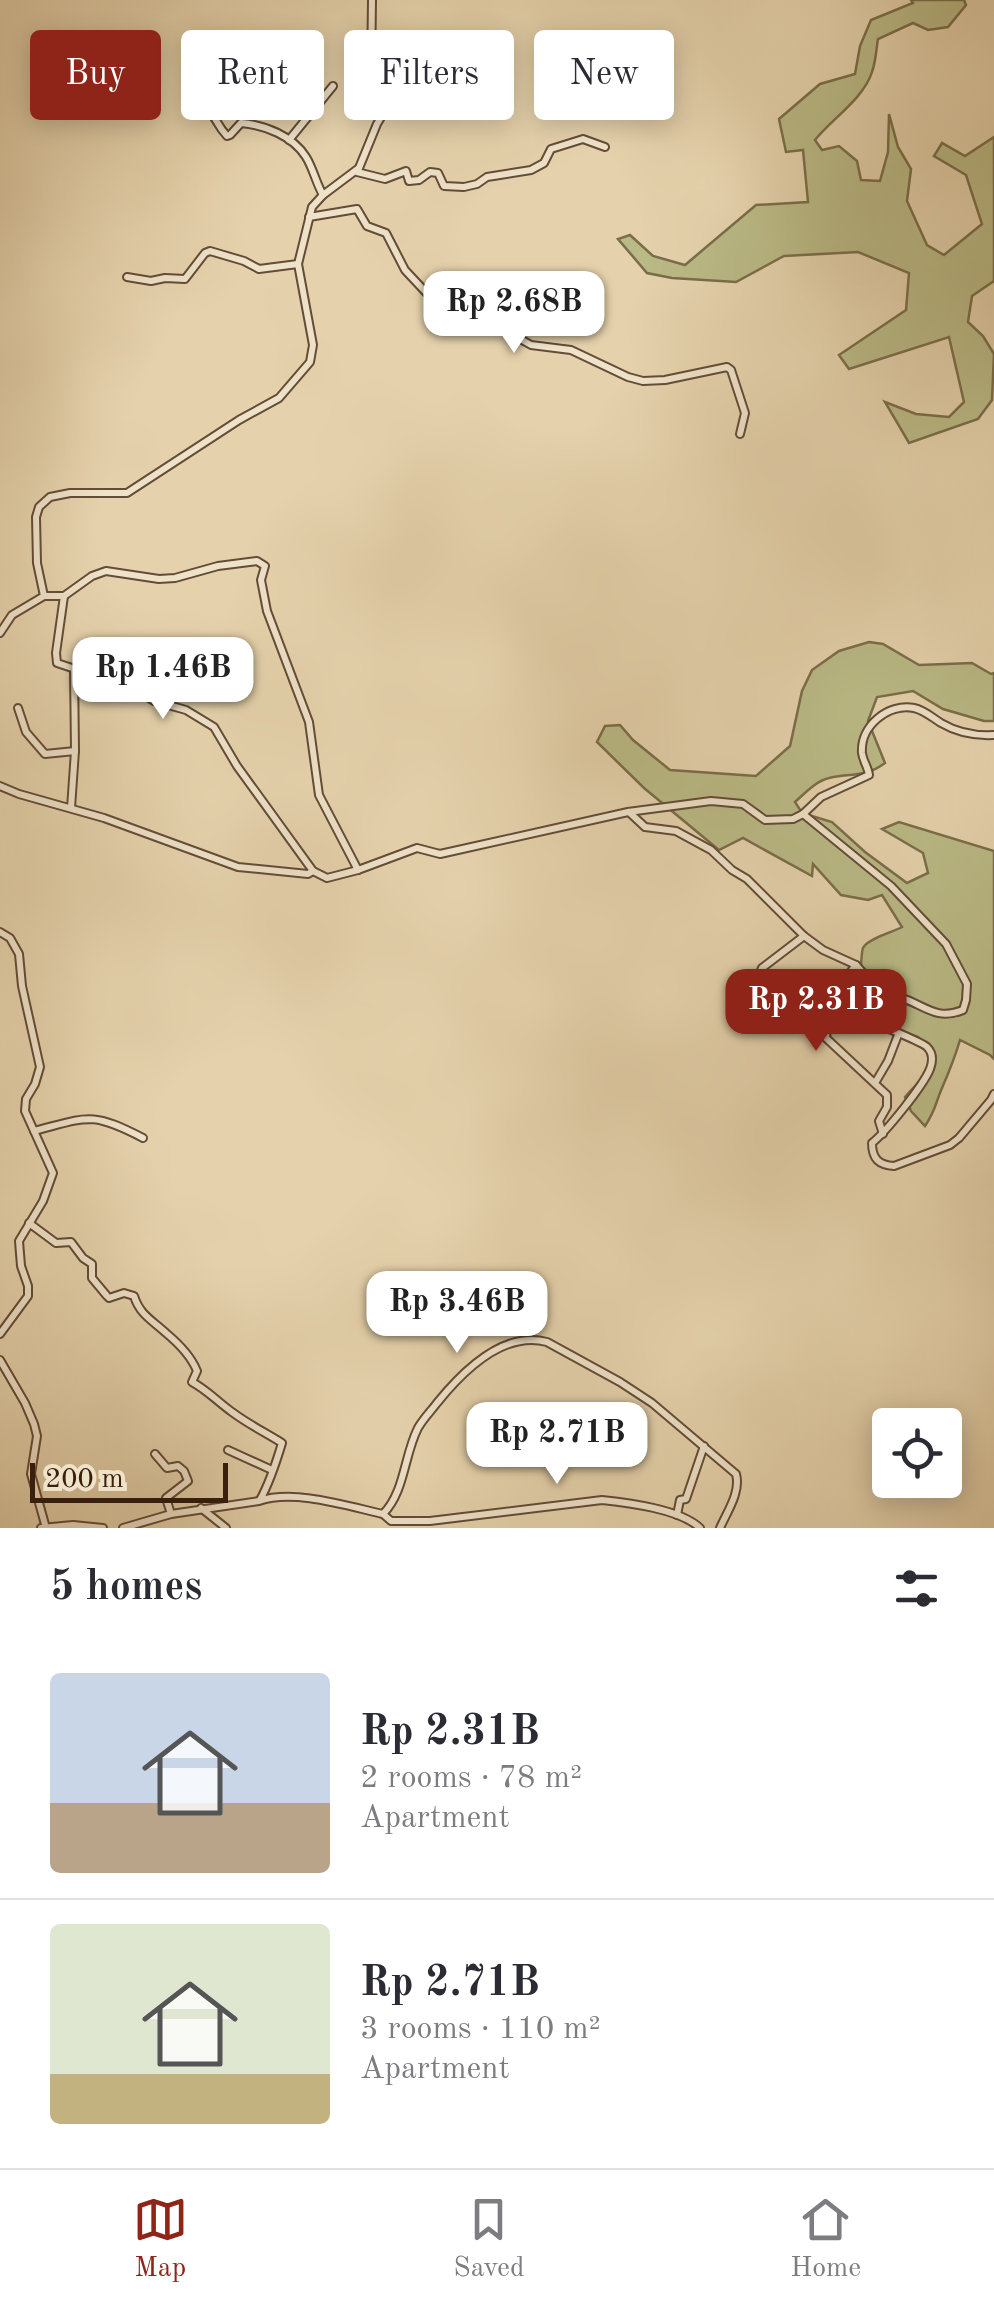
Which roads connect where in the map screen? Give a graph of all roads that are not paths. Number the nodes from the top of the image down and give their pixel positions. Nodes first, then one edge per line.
1 (372, 0) edge
2 (333, 86) dead end
3 (216, 120) edge
4 (289, 140) junction
5 (605, 148) dead end
6 (355, 172) junction
7 (323, 195) junction
8 (309, 217) junction
9 (298, 264) junction
10 (127, 277) dead end
11 (740, 434) dead end
12 (44, 596) junction
13 (64, 596) junction
14 (2, 612) edge
15 (12, 615) junction
16 (0, 632) edge
17 (74, 669) junction
18 (18, 708) dead end
19 (994, 735) edge
20 (75, 751) junction
21 (0, 786) edge
22 (71, 808) junction
23 (628, 812) junction
24 (803, 814) junction
25 (358, 870) junction
26 (313, 872) junction
27 (0, 932) edge
28 (804, 936) junction
29 (856, 965) junction
30 (890, 996) junction
31 (827, 1025) junction
32 (898, 1035) junction
33 (875, 1083) junction
34 (994, 1094) edge
35 (34, 1131) junction
36 (884, 1134) junction
37 (143, 1138) dead end
38 (29, 1223) junction
39 (0, 1334) edge
40 (0, 1360) edge
41 (704, 1446) junction
42 (228, 1450) dead end
43 (155, 1454) dead end
44 (272, 1470) junction
45 (259, 1501) junction
46 (202, 1508) junction
47 (171, 1514) junction
48 (383, 1514) junction
49 (677, 1515) junction
50 (44, 1528) edge
51 (103, 1528) edge
52 (123, 1528) edge
53 (226, 1528) edge
54 (700, 1528) edge
55 (720, 1528) edge

1 - 6 street
2 - 4 street
3 - 4 street
4 - 7 street
5 - 6 street
6 - 7 street
7 - 8 street
8 - 9 street
8 - 11 street
9 - 10 street
9 - 12 street
12 - 13 street
12 - 15 street
13 - 17 street
13 - 25 street
14 - 15 street
15 - 16 street
17 - 20 street
17 - 26 street
18 - 20 street
19 - 24 street
20 - 22 street
21 - 22 street
22 - 26 street
23 - 24 street
23 - 25 street
23 - 28 street
24 - 30 street
25 - 26 street
27 - 35 street
28 - 29 street
28 - 31 street
29 - 30 street
29 - 31 street
30 - 32 street
31 - 33 street
32 - 33 street
32 - 36 street
33 - 36 street
34 - 36 street
35 - 37 street
35 - 38 street
38 - 39 street
38 - 44 street
40 - 50 street
41 - 48 street
41 - 49 street
41 - 55 street
42 - 44 street
43 - 47 street
44 - 45 street
45 - 46 street
45 - 48 street
46 - 47 street
46 - 53 street
47 - 52 street
48 - 49 street
49 - 54 street
50 - 51 street

